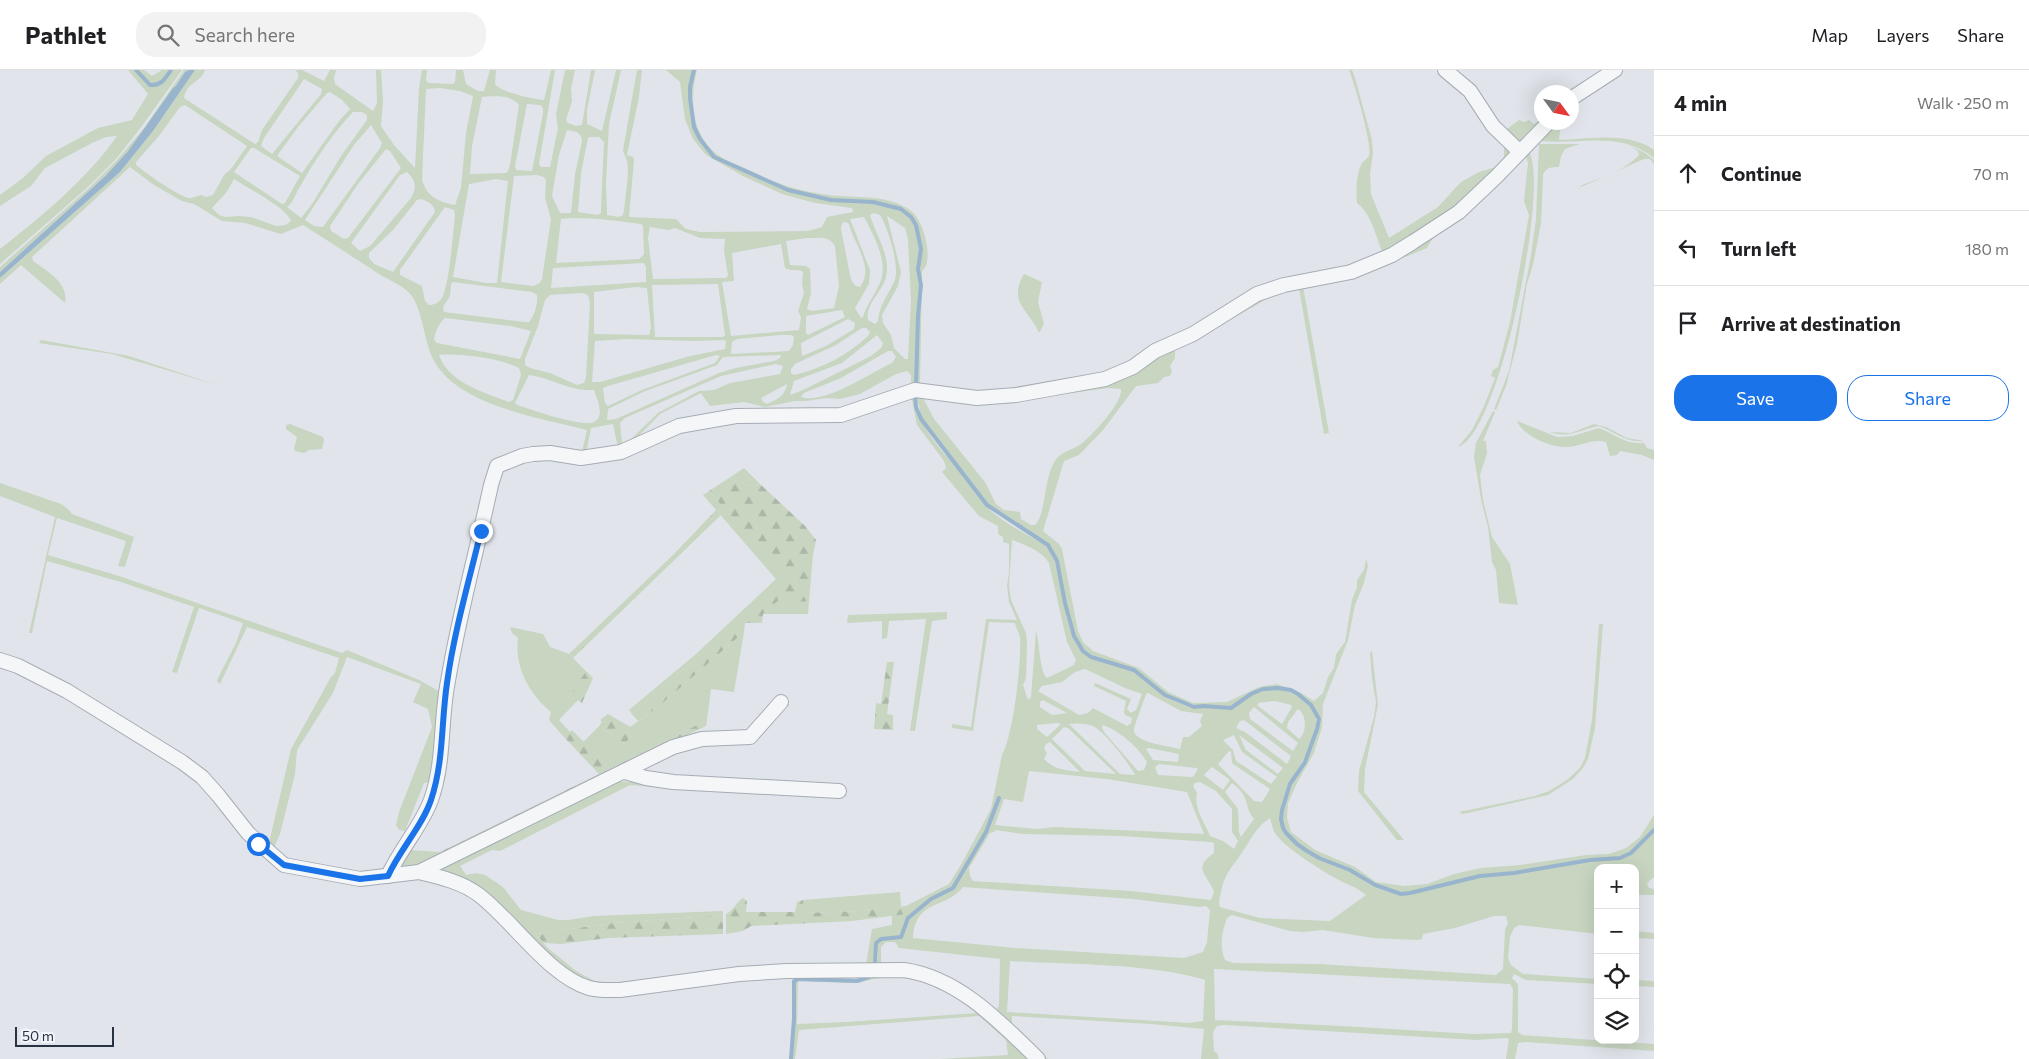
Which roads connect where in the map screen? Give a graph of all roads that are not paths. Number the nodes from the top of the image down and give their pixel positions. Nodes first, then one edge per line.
1 (1445, 70) edge
2 (1615, 70) edge
3 (1579, 93) edge
4 (1541, 130) edge
5 (1520, 152) junction
6 (0, 660) edge
7 (781, 702) dead end
8 (625, 772) junction
9 (839, 791) dead end
10 (419, 872) junction
11 (388, 876) junction
12 (1038, 1059) edge

1 - 5 street
2 - 3 street
4 - 5 street
5 - 11 street
6 - 11 street
7 - 8 street
8 - 9 street
8 - 10 street
10 - 11 street
10 - 12 street

